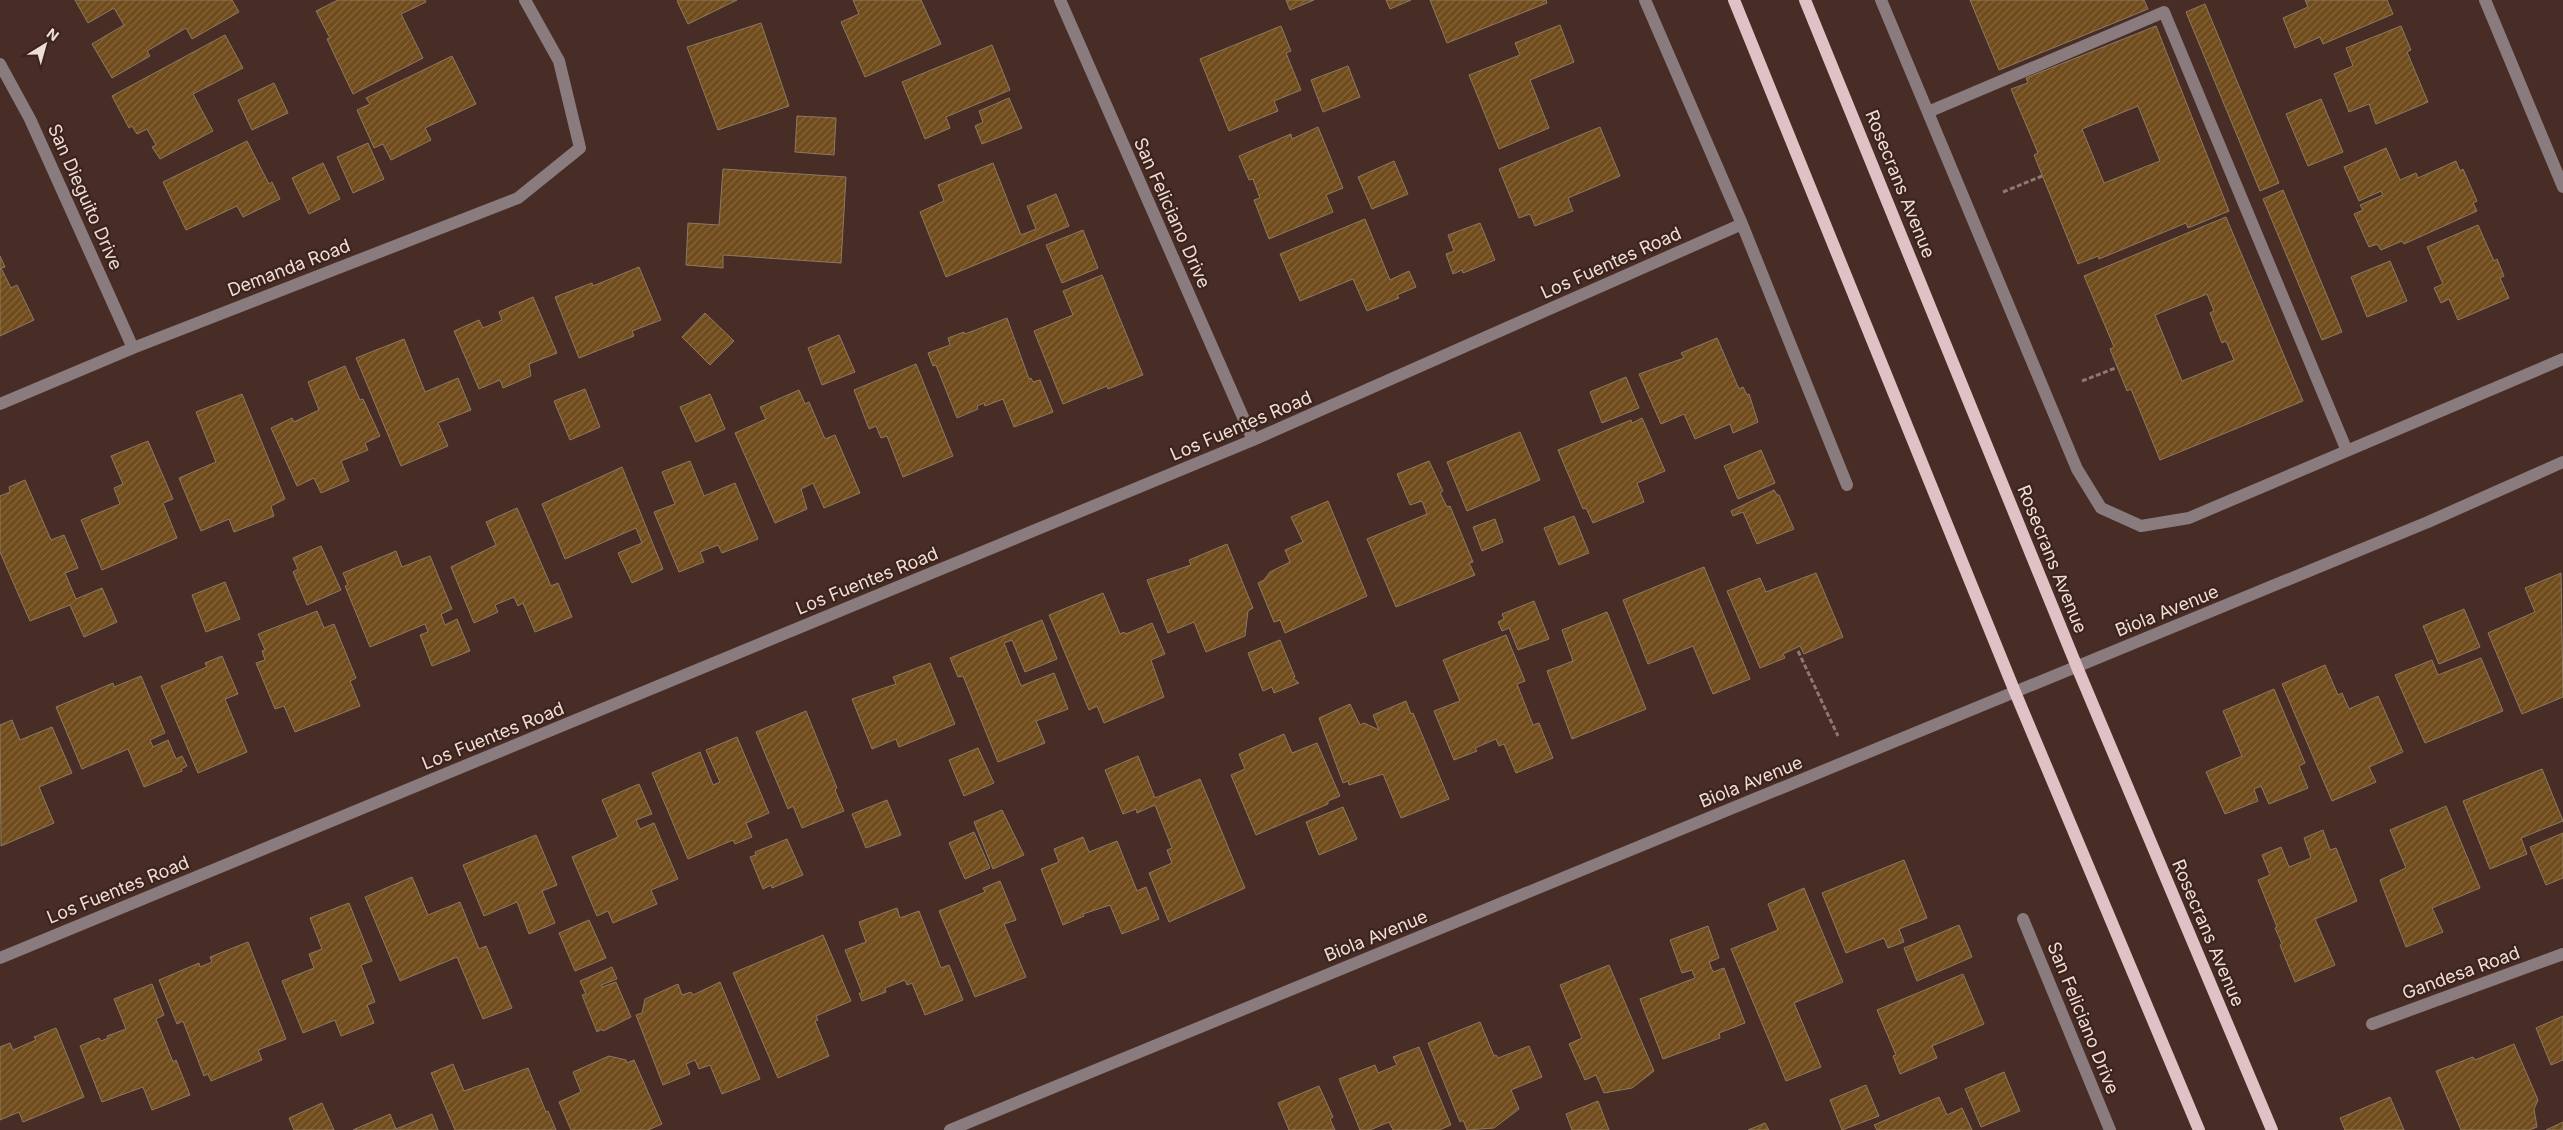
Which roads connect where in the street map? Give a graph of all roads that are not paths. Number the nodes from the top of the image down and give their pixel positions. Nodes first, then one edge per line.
1 (525, 0) edge
2 (1060, 0) edge
3 (1645, 0) edge
4 (1734, 0) edge
5 (1805, 0) edge
6 (1881, 0) edge
7 (2485, 0) edge
8 (2162, 6) edge
9 (0, 64) edge
10 (1928, 112) junction
11 (2563, 187) edge
12 (1742, 224) junction
13 (134, 348) junction
14 (2563, 360) edge
15 (0, 404) edge
16 (1253, 440) junction
17 (2347, 451) junction
18 (2563, 462) edge
19 (1847, 484) dead end
20 (2077, 667) junction
21 (2015, 692) junction
22 (2023, 919) dead end
23 (2563, 954) edge
24 (0, 958) edge
25 (2372, 1024) dead end
26 (950, 1130) edge
27 (2110, 1130) edge
28 (2199, 1130) edge
29 (2270, 1130) edge

1 - 13 street, Demanda Road
2 - 16 street, San Feliciano Drive
3 - 12 street
4 - 21 main road
5 - 20 main road, Rosecrans Avenue
6 - 10 street
7 - 11 street
8 - 10 street
8 - 17 street
9 - 13 street, San Dieguito Drive
10 - 17 street
12 - 16 street, Los Fuentes Road
12 - 19 street
13 - 15 street, Demanda Road
14 - 17 street
16 - 24 street, Los Fuentes Road
18 - 20 street, Biola Avenue
20 - 21 street, Biola Avenue
20 - 29 main road, Rosecrans Avenue
21 - 26 street, Biola Avenue
21 - 28 main road
22 - 27 street, San Feliciano Drive
23 - 25 street, Gandesa Road

